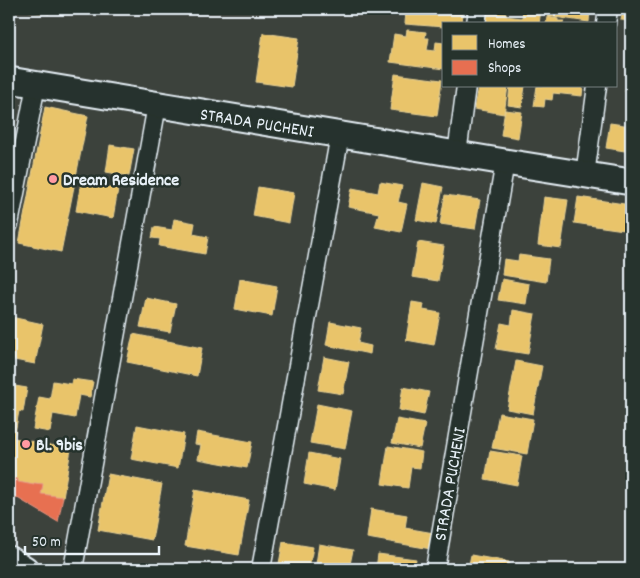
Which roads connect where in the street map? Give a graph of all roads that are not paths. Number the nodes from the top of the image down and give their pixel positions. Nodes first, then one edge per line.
1 (478, 9) edge
2 (608, 9) edge
3 (476, 22) edge
4 (606, 22) edge
5 (9, 80) edge
6 (36, 85) junction
7 (466, 88) edge
8 (597, 88) edge
9 (158, 105) junction
10 (340, 135) junction
11 (457, 154) junction
12 (505, 162) junction
13 (585, 175) junction
14 (631, 182) edge
15 (9, 224) edge
16 (9, 559) edge
17 (25, 569) edge
18 (74, 569) edge
19 (261, 569) edge
20 (435, 569) edge

1 - 3 street
2 - 4 street
5 - 6 street, STRADA PUCHENI
6 - 9 street, STRADA PUCHENI
6 - 15 street
7 - 11 street
8 - 13 street
9 - 10 street, STRADA PUCHENI
9 - 18 street
10 - 11 street, STRADA PUCHENI
10 - 19 street
11 - 12 street, STRADA PUCHENI
12 - 13 street, STRADA PUCHENI
12 - 20 street, STRADA PUCHENI
13 - 14 street, STRADA PUCHENI
16 - 17 street

